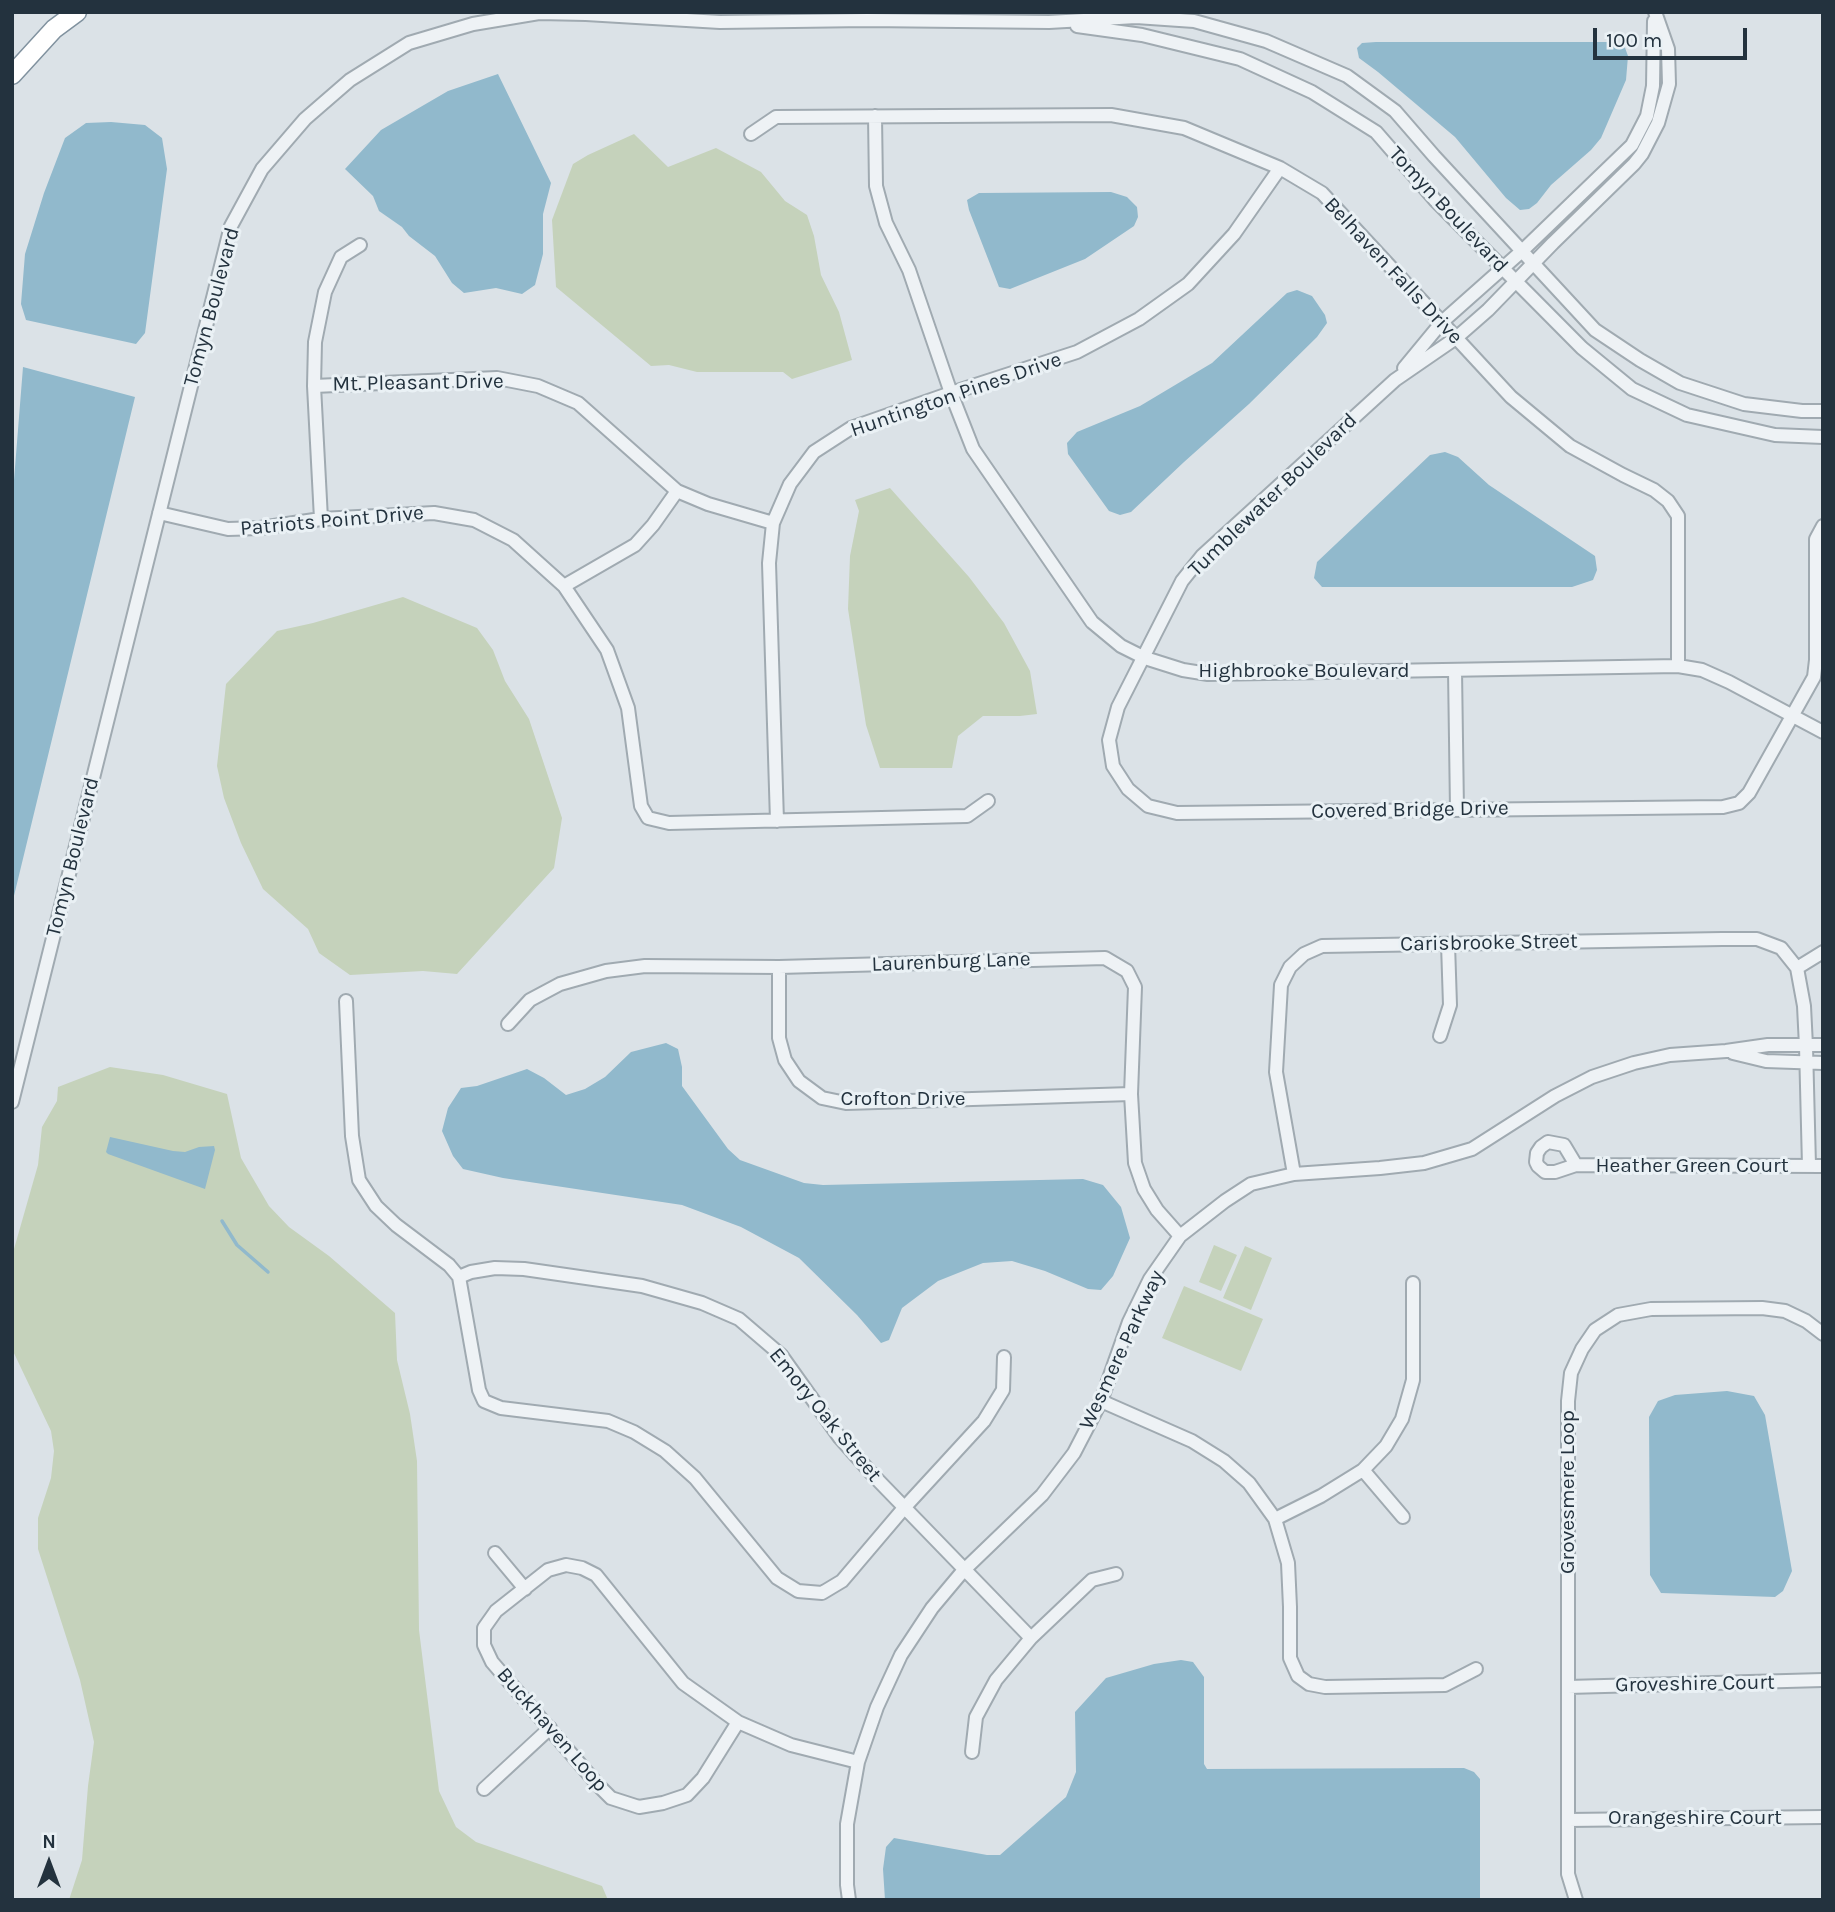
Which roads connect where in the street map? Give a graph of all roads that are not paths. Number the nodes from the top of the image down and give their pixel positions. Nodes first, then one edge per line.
1 (77, 12) edge
2 (1049, 22) junction
3 (12, 75) edge
4 (875, 116) junction
5 (751, 134) dead end
6 (1637, 149) junction
7 (1280, 168) junction
8 (360, 245) dead end
9 (1522, 251) junction
10 (1534, 264) junction
11 (1503, 268) junction
12 (1517, 282) junction
13 (1474, 294) junction
14 (1488, 310) junction
15 (1442, 322) junction
16 (1456, 338) junction
17 (1395, 380) junction
18 (314, 386) junction
19 (951, 393) junction
20 (1823, 411) edge
21 (1823, 437) edge
22 (677, 491) junction
23 (159, 513) junction
24 (321, 519) junction
25 (773, 523) junction
26 (1823, 526) edge
27 (564, 586) junction
28 (1145, 658) junction
29 (1678, 666) junction
30 (1455, 670) junction
31 (1793, 715) junction
32 (1823, 732) edge
33 (988, 801) dead end
34 (1457, 810) junction
35 (777, 821) junction
36 (1448, 944) junction
37 (1823, 952) edge
38 (779, 967) junction
39 (1797, 968) junction
40 (346, 1001) dead end
41 (508, 1024) dead end
42 (1440, 1036) dead end
43 (1806, 1045) junction
44 (1823, 1045) edge
45 (1726, 1051) junction
46 (1807, 1063) junction
47 (1823, 1063) edge
48 (1131, 1094) junction
49 (12, 1102) edge
50 (1576, 1165) dead end
51 (1809, 1166) junction
52 (1823, 1166) edge
53 (1294, 1174) junction
54 (1180, 1236) junction
55 (459, 1277) junction
56 (1413, 1283) dead end
57 (1823, 1334) edge
58 (1004, 1357) dead end
59 (1101, 1401) junction
60 (1363, 1470) junction
61 (904, 1508) junction
62 (1402, 1517) dead end
63 (1275, 1519) junction
64 (495, 1553) dead end
65 (964, 1571) junction
66 (1116, 1574) dead end
67 (525, 1588) junction
68 (1031, 1639) junction
69 (1476, 1669) dead end
70 (1823, 1680) edge
71 (1568, 1687) junction
72 (738, 1722) junction
73 (550, 1728) junction
74 (972, 1752) dead end
75 (858, 1762) junction
76 (484, 1789) dead end
77 (1823, 1817) edge
78 (1568, 1820) junction
79 (849, 1900) edge
80 (1576, 1900) edge

1 - 3 highway
2 - 9 street, Tomyn Boulevard
2 - 11 street, Tomyn Boulevard
2 - 23 street, Tomyn Boulevard
4 - 5 street, Belhaven Falls Drive
4 - 7 street, Belhaven Falls Drive
4 - 19 street, Highbrooke Boulevard
6 - 6 street
6 - 9 street, Tumblewater Boulevard
6 - 10 street, Tumblewater Boulevard
7 - 15 street, Belhaven Falls Drive
7 - 19 street, Huntington Pines Drive
8 - 18 street
9 - 10 street, Tomyn Boulevard
9 - 11 street, Tumblewater Boulevard
10 - 12 street, Tumblewater Boulevard
10 - 20 street, Tomyn Boulevard
11 - 12 street, Tomyn Boulevard
11 - 13 street, Tumblewater Boulevard
12 - 14 street, Tumblewater Boulevard
12 - 21 street, Tomyn Boulevard
13 - 14 street
13 - 15 street, Tumblewater Boulevard
14 - 16 street, Tumblewater Boulevard
15 - 16 street, Belhaven Falls Drive
15 - 17 street, Tumblewater Boulevard
16 - 17 street, Tumblewater Boulevard
16 - 29 street, Belhaven Falls Drive
17 - 28 street, Tumblewater Boulevard
18 - 22 street, Mt. Pleasant Drive
18 - 24 street
19 - 25 street, Huntington Pines Drive
19 - 28 street, Highbrooke Boulevard
22 - 25 street, Mt. Pleasant Drive
22 - 27 street
23 - 24 street, Patriots Point Drive
23 - 49 street, Tomyn Boulevard
24 - 27 street, Patriots Point Drive
25 - 35 street, Huntington Pines Drive
26 - 31 street
27 - 35 street, Patriots Point Drive
28 - 30 street, Highbrooke Boulevard
28 - 34 street, Covered Bridge Drive
29 - 30 street, Highbrooke Boulevard
29 - 31 street, Highbrooke Boulevard
30 - 34 street
31 - 32 street, Highbrooke Boulevard
31 - 34 street, Covered Bridge Drive
33 - 35 street
36 - 39 street, Carisbrooke Street
36 - 42 street
36 - 53 street, Carisbrooke Street
37 - 39 street
38 - 41 street, Laurenburg Lane
38 - 48 street, Crofton Drive
38 - 48 street, Laurenburg Lane
39 - 43 street
40 - 55 street
43 - 44 street, Wesmere Parkway
43 - 45 street, Wesmere Parkway
43 - 46 street
45 - 46 street, Wesmere Parkway
45 - 53 street, Wesmere Parkway
46 - 47 street, Wesmere Parkway
46 - 51 street
48 - 54 street, Laurenburg Lane
50 - 51 street, Heather Green Court
51 - 52 street, Heather Green Court
53 - 54 street, Wesmere Parkway
54 - 59 street, Wesmere Parkway
55 - 61 street, Emory Oak Street
55 - 61 street
56 - 60 street
57 - 71 street, Grovesmere Loop
58 - 61 street
59 - 63 street
59 - 65 street, Wesmere Parkway
60 - 62 street
60 - 63 street
61 - 65 street, Emory Oak Street
63 - 69 street
64 - 67 street
65 - 68 street, Emory Oak Street
65 - 75 street, Wesmere Parkway
66 - 68 street
67 - 72 street, Buckhaven Loop
67 - 73 street, Buckhaven Loop
68 - 74 street
70 - 71 street, Groveshire Court
71 - 78 street, Grovesmere Loop
72 - 73 street, Buckhaven Loop
72 - 75 street, Buckhaven Loop
73 - 76 street
75 - 79 street, Wesmere Parkway
77 - 78 street, Orangeshire Court
78 - 80 street, Grovesmere Loop

